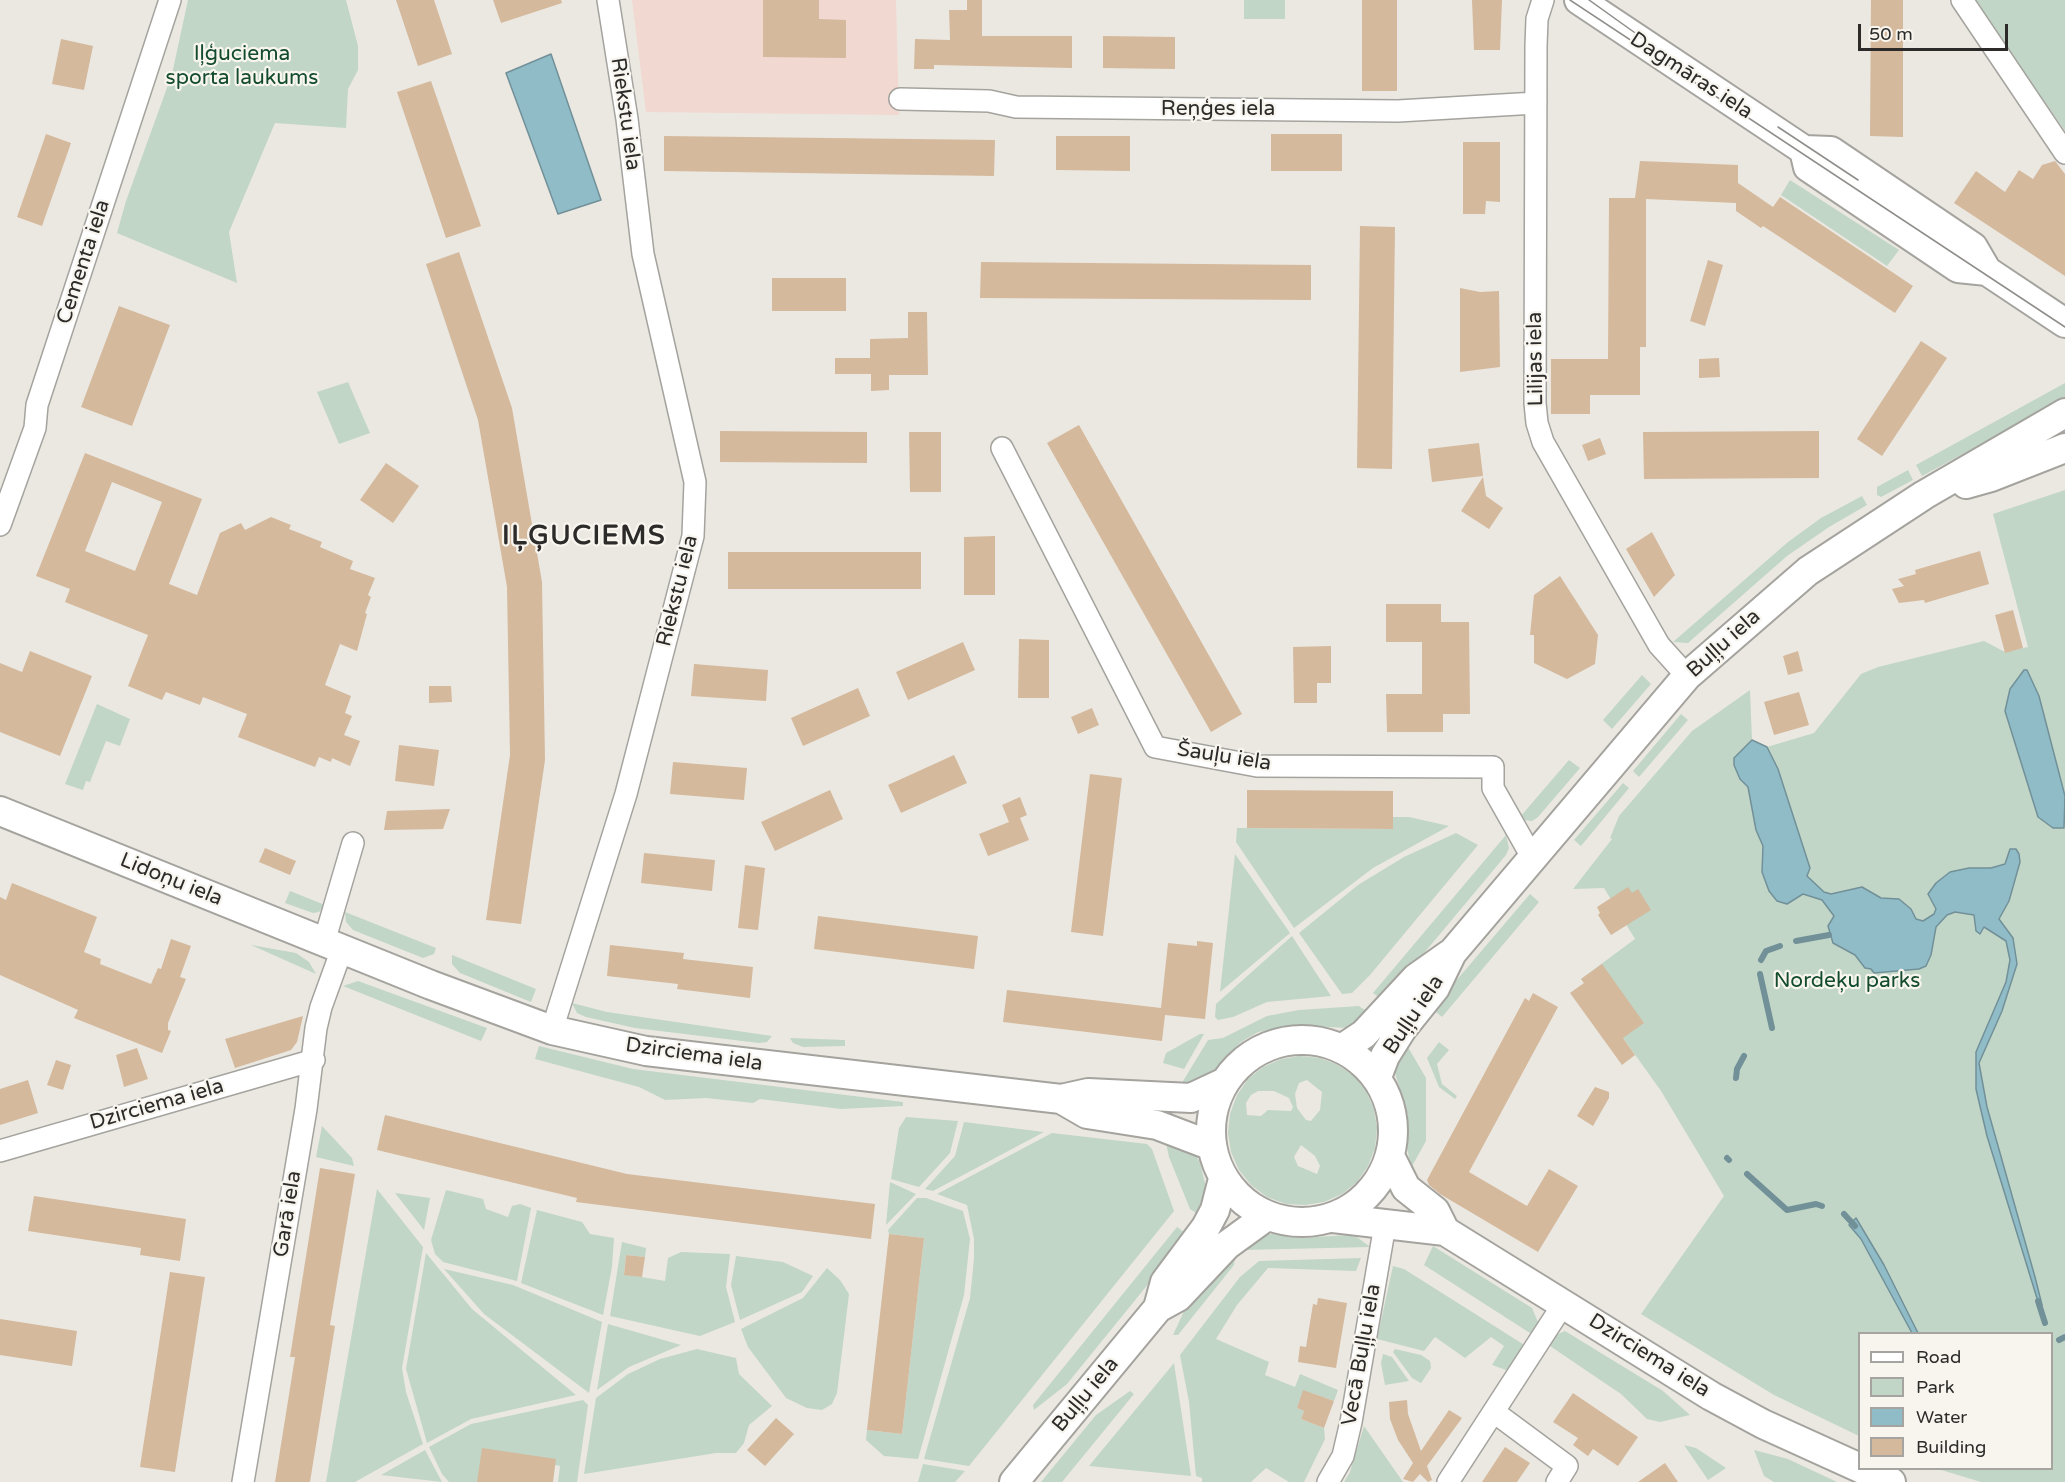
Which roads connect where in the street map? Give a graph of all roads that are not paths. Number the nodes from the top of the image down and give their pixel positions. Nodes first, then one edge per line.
1 (170, 0) edge
2 (608, 0) edge
3 (1543, 0) edge
4 (1579, 0) edge
5 (1962, 0) edge
6 (900, 99) dead end
7 (1536, 103) junction
8 (2065, 153) edge
9 (2065, 323) edge
10 (2065, 413) edge
11 (1002, 448) dead end
12 (2065, 448) edge
13 (1924, 495) junction
14 (0, 525) edge
15 (1687, 676) junction
16 (0, 811) edge
17 (353, 843) dead end
18 (1532, 857) junction
19 (333, 946) junction
20 (1452, 953) junction
21 (552, 1030) junction
22 (1343, 1048) junction
23 (314, 1060) junction
24 (1377, 1077) junction
25 (1223, 1083) junction
26 (1061, 1100) junction
27 (1212, 1146) junction
28 (0, 1151) edge
29 (1390, 1156) junction
30 (1223, 1179) junction
31 (1267, 1216) junction
32 (1333, 1218) junction
33 (1385, 1225) junction
34 (1445, 1231) junction
35 (1563, 1303) junction
36 (1158, 1308) junction
37 (1494, 1412) junction
38 (1858, 1467) edge
39 (1864, 1470) edge
40 (243, 1482) edge
41 (1014, 1482) edge
42 (1328, 1482) edge
43 (1448, 1482) edge
44 (1557, 1482) edge
45 (1891, 1482) edge

1 - 14 street, Cementa iela
2 - 21 street, Riekstu iela
3 - 7 street, Lilijas iela
4 - 9 street, Dagmāras iela
5 - 8 street
6 - 7 street, Reņģes iela
7 - 15 street, Lilijas iela
10 - 13 street, Buļļu iela
11 - 18 street, Šauļu iela
12 - 13 street
13 - 15 street, Buļļu iela
15 - 18 street, Buļļu iela
16 - 19 street, Lidoņu iela
17 - 19 street, Garā iela
18 - 20 street, Buļļu iela
19 - 21 street, Dzirciema iela
19 - 23 street, Garā iela
20 - 22 street, Buļļu iela
20 - 24 street, Buļļu iela
21 - 26 street, Dzirciema iela
22 - 24 street
22 - 25 street
23 - 28 street, Dzirciema iela
23 - 40 street, Garā iela
24 - 29 street
25 - 26 street, Dzirciema iela
25 - 27 street
26 - 27 street, Dzirciema iela
27 - 30 street
29 - 32 street
29 - 34 street, Dzirciema iela
30 - 31 street
30 - 36 street, Buļļu iela
31 - 32 street
31 - 36 street, Buļļu iela
32 - 33 street, Dzirciema iela
33 - 34 street, Dzirciema iela
33 - 42 street, Vecā Buļļu iela
34 - 35 street, Dzirciema iela
35 - 37 street
35 - 38 street, Dzirciema iela
36 - 41 street, Buļļu iela
37 - 43 street
37 - 44 street
39 - 45 street, Dzirciema iela

